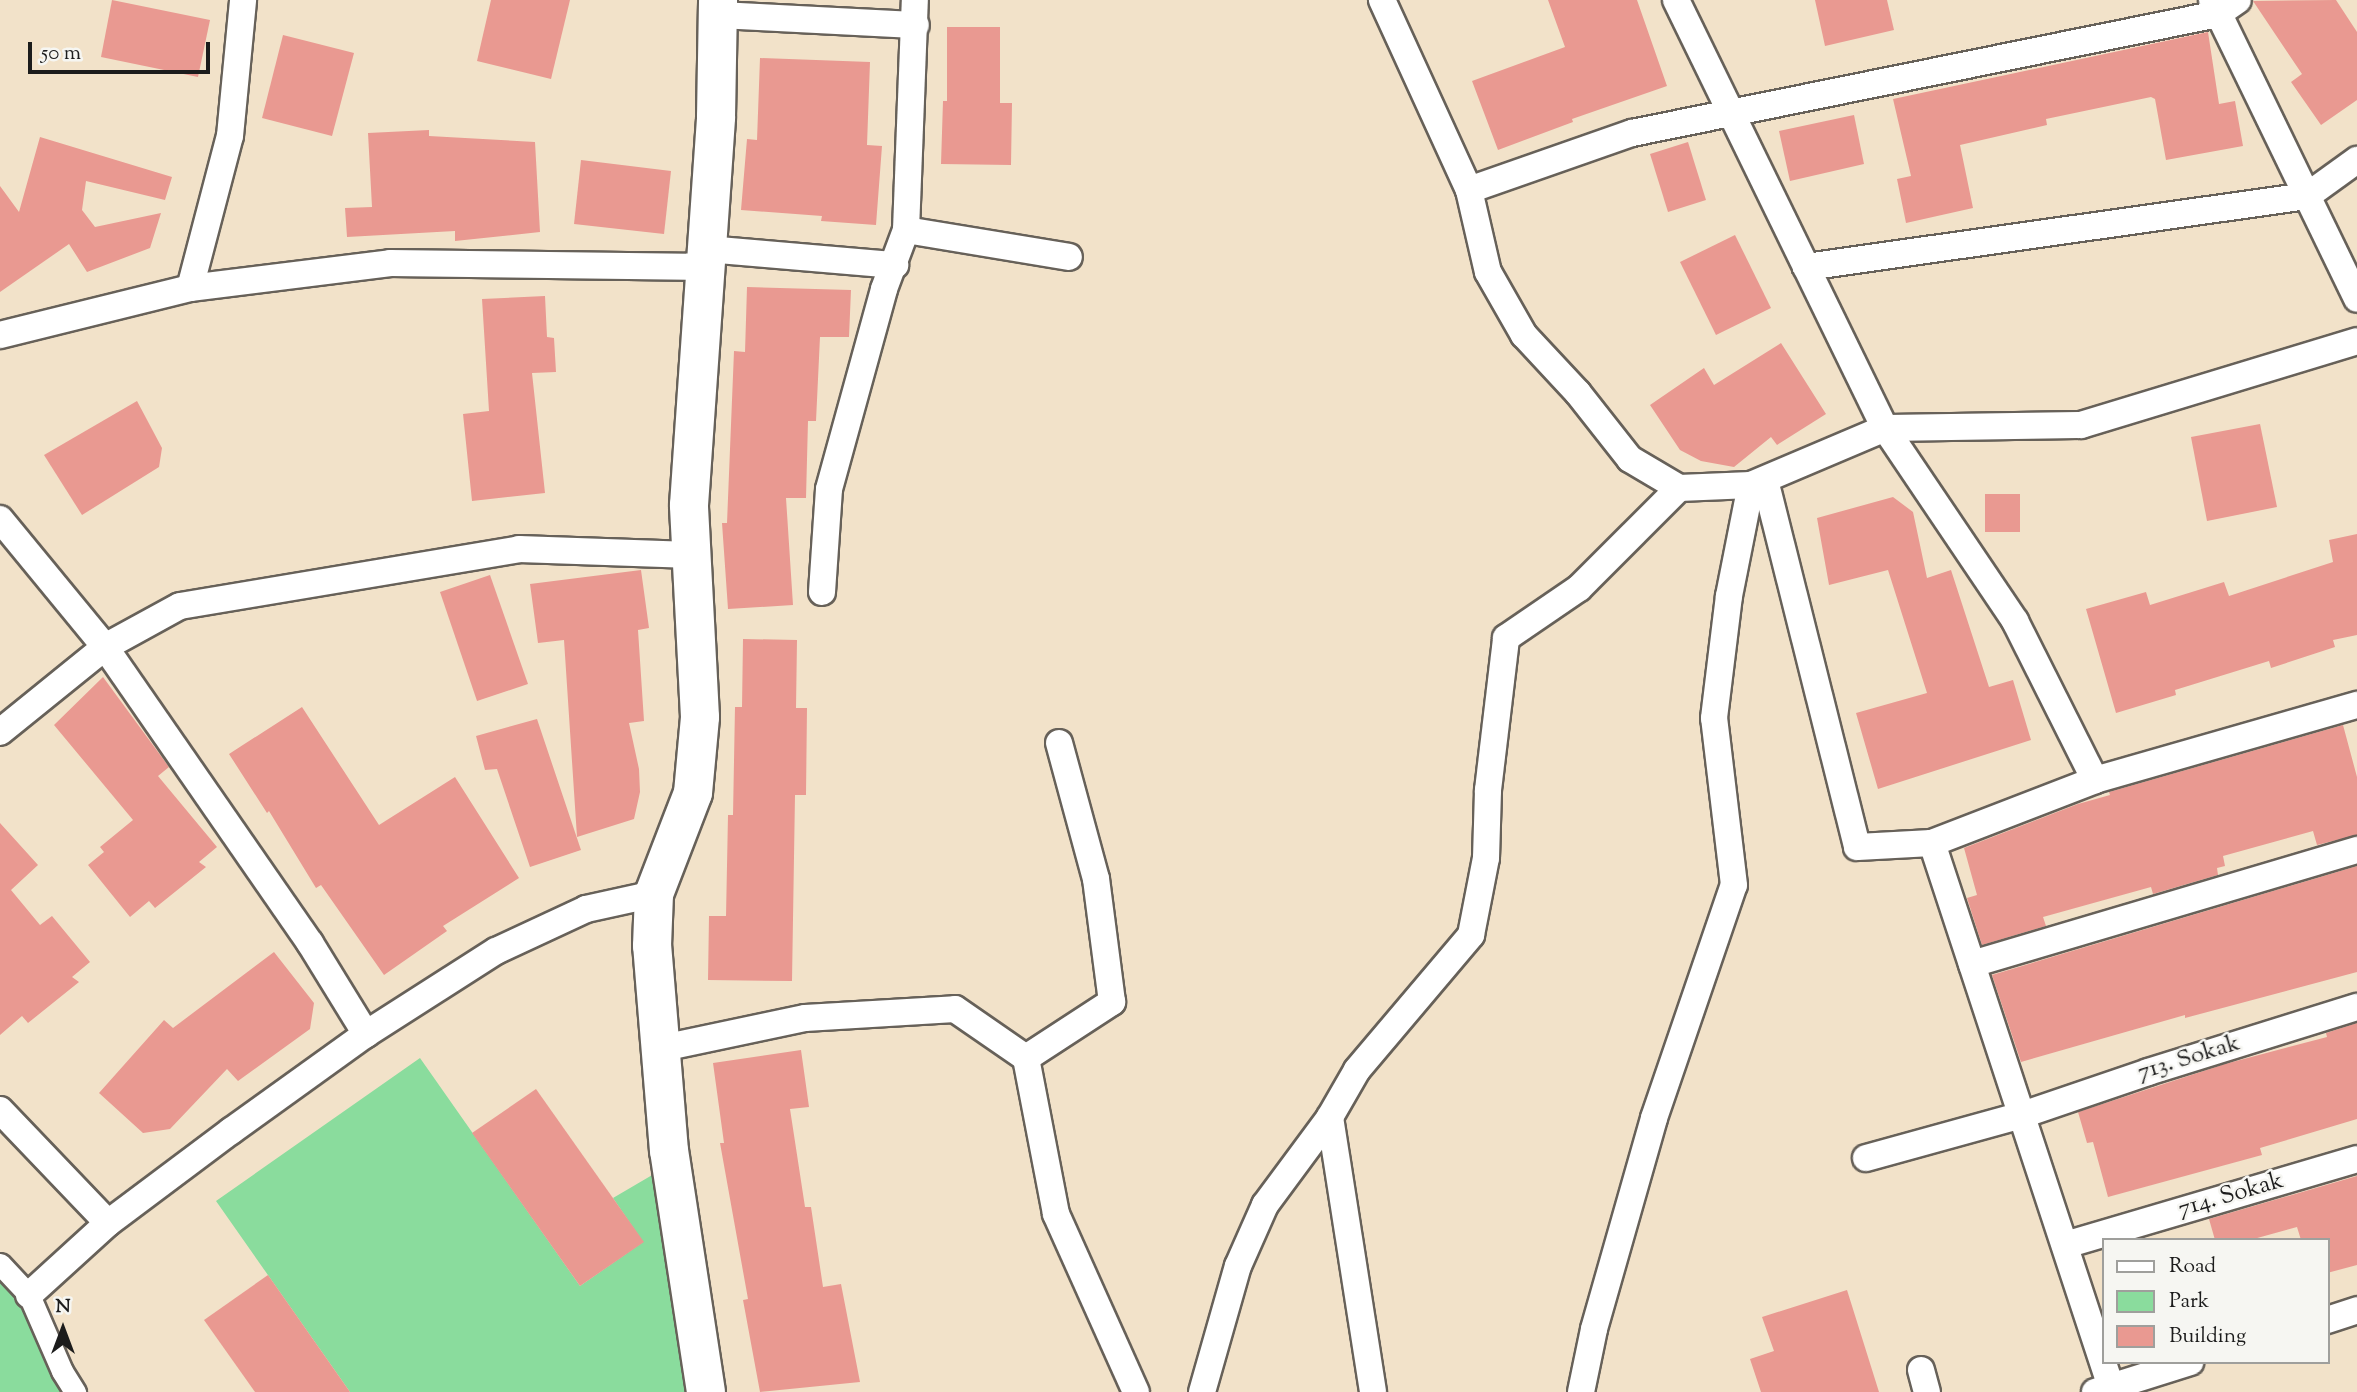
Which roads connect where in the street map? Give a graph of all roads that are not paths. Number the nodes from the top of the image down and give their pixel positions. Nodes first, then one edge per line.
1 (243, 0) edge
2 (1382, 0) edge
3 (1675, 0) edge
4 (2223, 5) edge
5 (718, 8) edge
6 (916, 13) edge
7 (1732, 113) junction
8 (2357, 160) edge
9 (1469, 190) junction
10 (2307, 196) junction
11 (906, 230) junction
12 (1069, 257) dead end
13 (707, 258) junction
14 (895, 265) junction
15 (1807, 267) junction
16 (190, 288) junction
17 (2357, 299) edge
18 (0, 335) edge
19 (2357, 341) edge
20 (1885, 428) junction
21 (1758, 482) junction
22 (1679, 488) junction
23 (0, 519) edge
24 (692, 555) junction
25 (822, 592) dead end
26 (105, 647) junction
27 (2357, 705) edge
28 (0, 732) edge
29 (1059, 743) dead end
30 (2095, 780) junction
31 (1931, 843) junction
32 (2357, 850) edge
33 (654, 894) junction
34 (1972, 964) junction
35 (2357, 1007) edge
36 (366, 1034) junction
37 (658, 1049) junction
38 (1026, 1058) junction
39 (0, 1110) edge
40 (2022, 1115) junction
41 (1330, 1117) junction
42 (1866, 1157) dead end
43 (2357, 1159) edge
44 (108, 1223) junction
45 (2065, 1245) junction
46 (0, 1264) edge
47 (29, 1295) junction
48 (2357, 1310) edge
49 (2329, 1319) edge
50 (2184, 1364) edge
51 (2103, 1389) edge
52 (75, 1392) edge
53 (706, 1392) edge
54 (1136, 1392) edge
55 (1202, 1392) edge
56 (1373, 1392) edge
57 (1581, 1392) edge

1 - 16 street
2 - 9 street
3 - 7 street
4 - 7 street
4 - 10 street
5 - 6 street
5 - 13 main road
6 - 11 street
7 - 9 street
7 - 15 street
8 - 10 street
9 - 22 street
10 - 15 street
10 - 17 street
11 - 12 street
11 - 14 street
13 - 14 street
13 - 16 street
13 - 24 main road
14 - 25 street
15 - 20 street
16 - 18 street
19 - 20 street
20 - 21 street
20 - 30 street
21 - 22 street
21 - 31 street
21 - 57 street
22 - 41 street
23 - 26 street
24 - 26 street
24 - 33 main road
26 - 28 street
26 - 36 street
27 - 30 street
29 - 38 street
30 - 31 street
31 - 34 street
32 - 34 street
33 - 36 street
33 - 37 main road
34 - 40 street
35 - 40 street, 713. Sokak
36 - 44 street
37 - 38 street
37 - 53 main road
38 - 54 street
39 - 44 street
40 - 42 street, 713. Sokak
40 - 45 street
41 - 55 street
41 - 56 street
43 - 45 street, 714. Sokak
44 - 47 street
45 - 51 street
46 - 47 street
47 - 52 street
48 - 49 street
50 - 51 street

